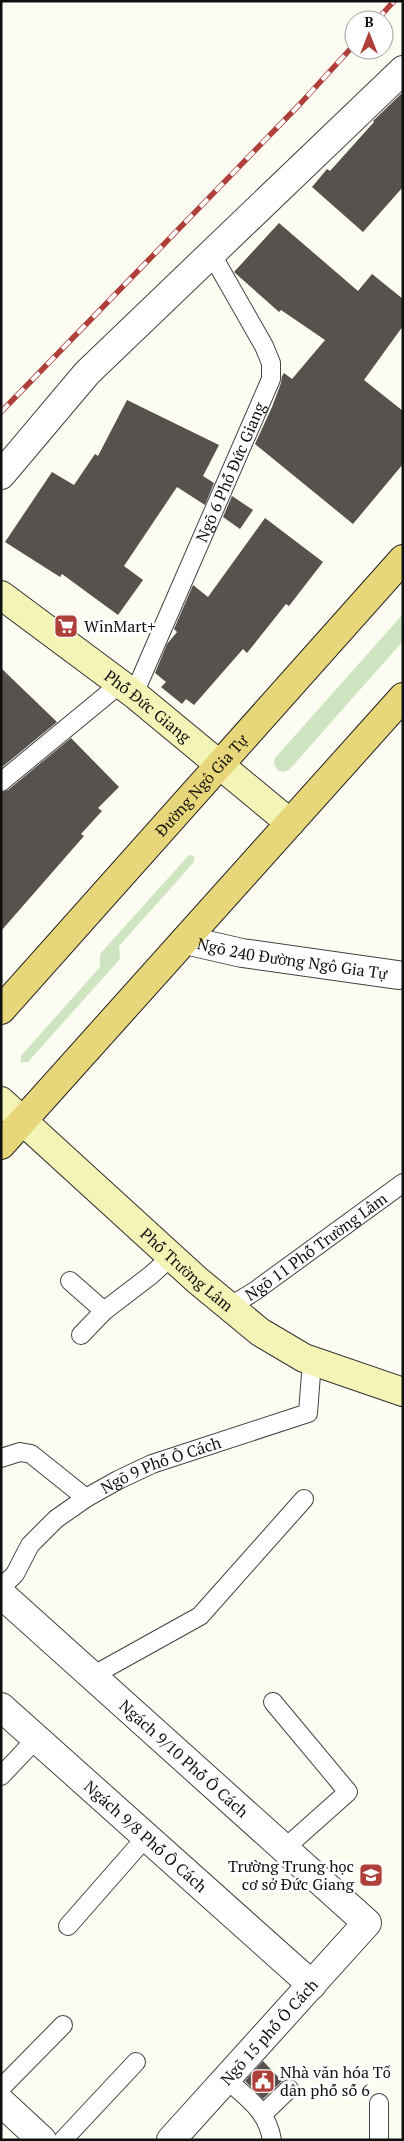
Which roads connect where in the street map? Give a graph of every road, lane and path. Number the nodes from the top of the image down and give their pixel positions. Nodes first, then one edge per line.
1 (403, 70) edge
2 (212, 253) junction
3 (1, 474) edge
4 (403, 559) edge
5 (1, 594) edge
6 (127, 689) junction
7 (403, 697) edge
8 (220, 767) junction
9 (1, 782) edge
10 (290, 823) junction
11 (185, 940) junction
12 (398, 975) dead end
13 (1, 1010) edge
14 (1, 1101) edge
15 (23, 1121) junction
16 (1, 1145) edge
17 (403, 1183) edge
18 (171, 1256) junction
19 (70, 1281) dead end
20 (229, 1308) junction
21 (104, 1311) junction
22 (81, 1335) dead end
23 (312, 1361) junction
24 (403, 1392) edge
25 (1, 1458) edge
26 (86, 1498) junction
27 (304, 1499) dead end
28 (1, 1588) edge
29 (1, 1594) edge
30 (92, 1676) junction
31 (273, 1702) dead end
32 (1, 1707) edge
33 (36, 1739) junction
34 (1, 1776) edge
35 (146, 1837) junction
36 (284, 1849) junction
37 (367, 1923) joint
38 (68, 1926) dead end
39 (312, 1985) junction
40 (63, 2025) dead end
41 (136, 2062) dead end
42 (226, 2079) junction
43 (1, 2088) edge
44 (289, 2089) dead end
45 (1, 2102) edge
46 (379, 2103) dead end
47 (263, 2114) junction
48 (42, 2140) edge
49 (62, 2140) edge
50 (171, 2140) edge
51 (272, 2140) edge
52 (379, 2140) edge

1 - 2 street
2 - 3 street
2 - 6 lane, Ngõ 6 Phố Đức Giang
4 - 8 main road, Đường Ngô Gia Tự
5 - 6 main road, Phố Đức Giang
6 - 8 main road, Phố Đức Giang
6 - 9 lane
7 - 10 main road
8 - 10 main road, Phố Đức Giang
8 - 13 main road, Đường Ngô Gia Tự
10 - 11 main road
11 - 12 street, Ngõ 240 Đường Ngô Gia Tự
11 - 15 main road
14 - 15 main road, Phố Trường Lâm
15 - 16 main road
15 - 18 main road, Phố Trường Lâm
17 - 20 lane, Ngõ 11 Phố Trường Lâm
18 - 20 main road, Phố Trường Lâm
18 - 21 lane
19 - 21 lane
20 - 23 main road, Phố Trường Lâm
21 - 22 lane
23 - 24 main road, Phố Trường Lâm
23 - 26 lane, Ngõ 9 Phố Ô Cách
25 - 26 lane, Ngõ 9 Phố Ô Cách
26 - 28 lane, Ngõ 9 Phố Ô Cách
27 - 30 lane
29 - 30 street, Ngách 9/10 Phố Ô Cách
30 - 36 street, Ngách 9/10 Phố Ô Cách
31 - 36 lane
32 - 33 street, Ngách 9/8 Phố Ô Cách
33 - 34 lane
33 - 35 street, Ngách 9/8 Phố Ô Cách
35 - 38 lane
35 - 39 street, Ngách 9/8 Phố Ô Cách
36 - 37 street, Ngách 9/10 Phố Ô Cách
37 - 39 street, Ngõ 15 phố Ô Cách
39 - 42 street, Ngõ 15 phố Ô Cách
40 - 43 lane
41 - 49 lane
42 - 47 lane
42 - 50 street, Ngõ 15 phố Ô Cách
44 - 47 lane
45 - 48 street
46 - 52 lane
47 - 51 lane

